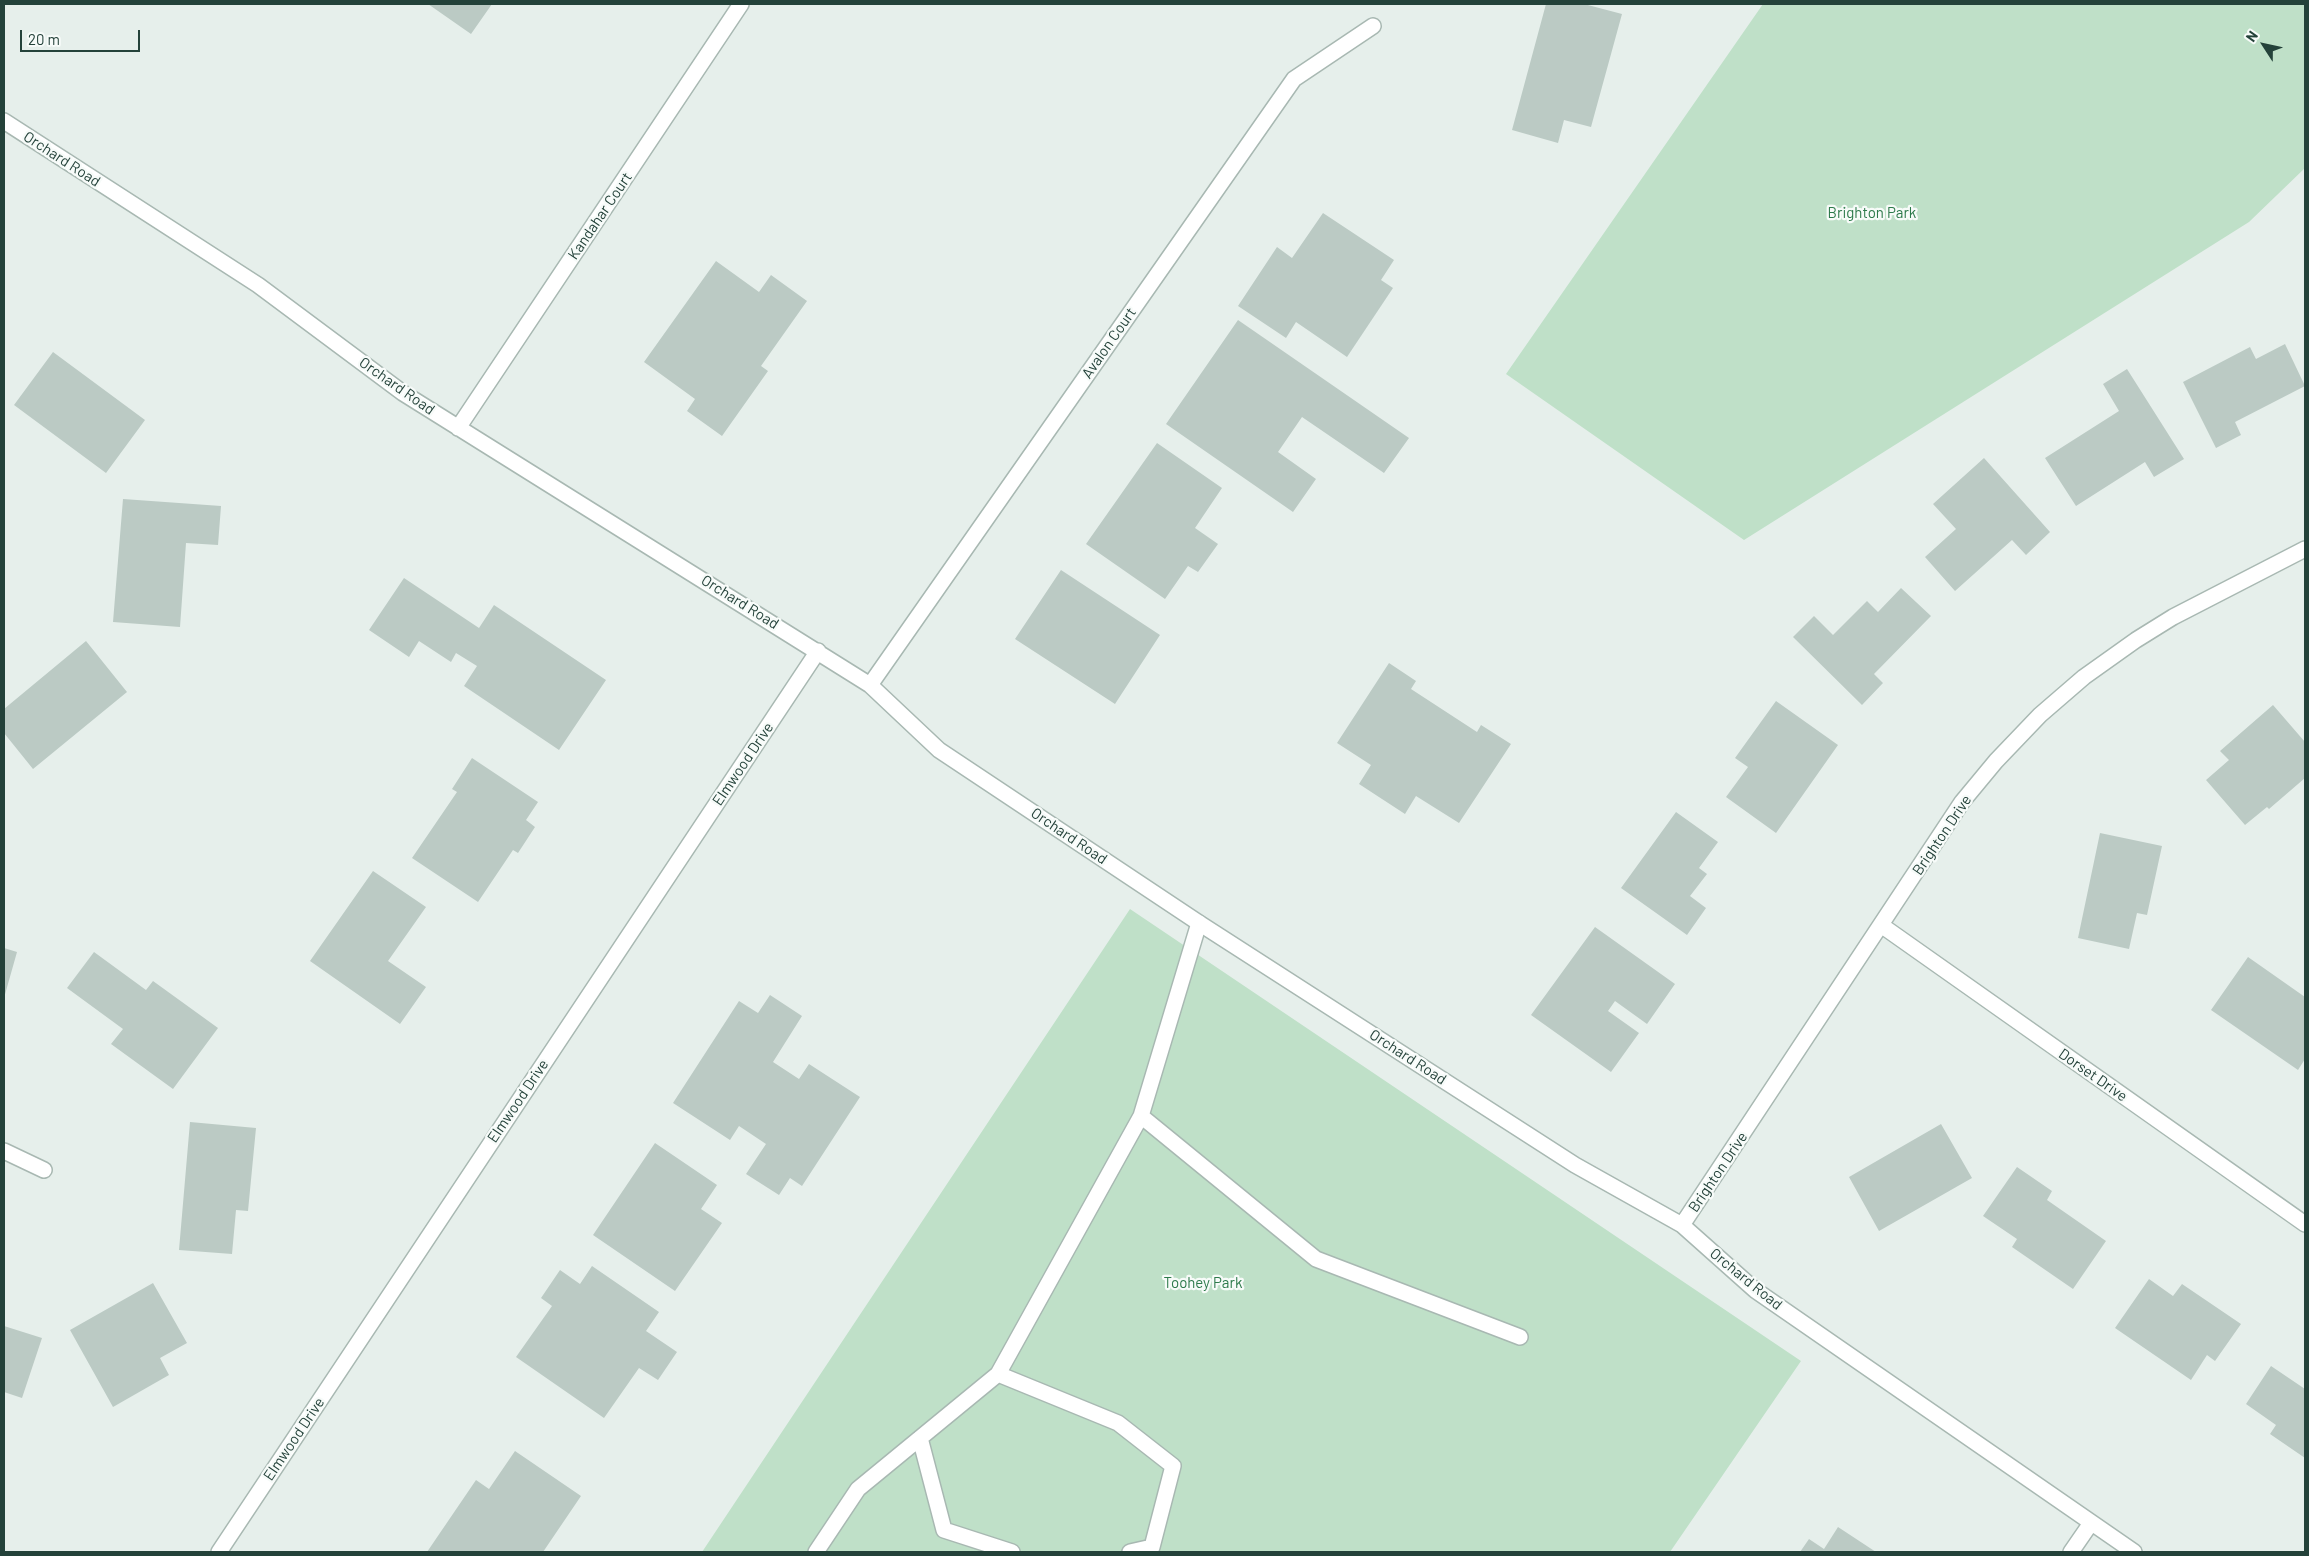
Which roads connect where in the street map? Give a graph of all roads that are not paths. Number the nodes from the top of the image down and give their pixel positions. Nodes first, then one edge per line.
1 (741, 4) edge
2 (1373, 26) dead end
3 (4, 120) edge
4 (458, 428) junction
5 (2305, 549) edge
6 (818, 651) junction
7 (870, 685) junction
8 (1199, 923) junction
9 (1881, 926) junction
10 (1141, 1116) junction
11 (4, 1151) edge
12 (44, 1170) dead end
13 (2305, 1224) edge
14 (1682, 1226) junction
15 (1520, 1337) dead end
16 (998, 1374) junction
17 (920, 1438) junction
18 (2091, 1523) junction
19 (218, 1552) edge
20 (816, 1552) edge
21 (1012, 1552) edge
22 (1130, 1552) edge
23 (2071, 1552) edge
24 (2134, 1552) edge

1 - 4 street, Kandahar Court
2 - 7 street, Avalon Court
3 - 4 street, Orchard Road
4 - 6 street, Orchard Road
5 - 9 street, Brighton Drive
6 - 7 street, Orchard Road
6 - 19 street, Elmwood Drive
7 - 8 street, Orchard Road
8 - 10 street
8 - 14 street, Orchard Road
9 - 13 street, Dorset Drive
9 - 14 street, Brighton Drive
10 - 15 street
10 - 16 street
11 - 12 street
14 - 18 street, Orchard Road
16 - 17 street
16 - 22 street
17 - 20 street
17 - 21 street
18 - 23 street
18 - 24 street, Orchard Road

